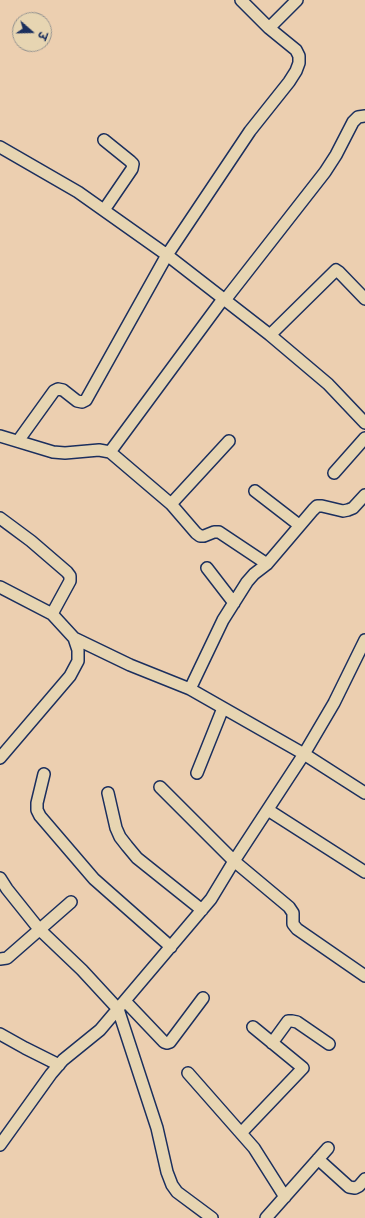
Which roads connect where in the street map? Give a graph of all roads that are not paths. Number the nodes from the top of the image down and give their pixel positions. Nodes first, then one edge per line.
1 (240, 0) edge
2 (297, 0) edge
3 (269, 28) junction
4 (365, 116) edge
5 (104, 140) dead end
6 (0, 147) edge
7 (104, 210) junction
8 (167, 255) junction
9 (224, 299) junction
10 (365, 299) edge
11 (270, 335) junction
12 (365, 423) edge
13 (0, 436) edge
14 (365, 438) edge
15 (229, 440) dead end
16 (18, 441) junction
17 (110, 452) junction
18 (334, 473) dead end
19 (255, 491) dead end
20 (365, 495) edge
21 (171, 504) junction
22 (0, 518) edge
23 (299, 525) junction
24 (267, 564) junction
25 (207, 568) dead end
26 (1, 590) edge
27 (234, 603) junction
28 (52, 614) junction
29 (74, 638) junction
30 (365, 640) edge
31 (190, 689) junction
32 (223, 708) junction
33 (304, 754) junction
34 (0, 758) edge
35 (197, 773) dead end
36 (44, 774) dead end
37 (160, 787) dead end
38 (108, 793) dead end
39 (365, 793) edge
40 (268, 810) junction
41 (234, 861) junction
42 (365, 872) edge
43 (0, 878) edge
44 (71, 902) dead end
45 (202, 910) junction
46 (39, 929) junction
47 (171, 947) junction
48 (0, 959) edge
49 (365, 976) edge
50 (203, 998) dead end
51 (122, 1005) junction
52 (253, 1027) dead end
53 (0, 1034) edge
54 (272, 1043) junction
55 (329, 1044) dead end
56 (59, 1065) junction
57 (188, 1073) dead end
58 (241, 1133) junction
59 (0, 1145) edge
60 (328, 1148) dead end
61 (318, 1160) junction
62 (365, 1180) edge
63 (285, 1197) junction
64 (212, 1218) edge
65 (266, 1218) edge

1 - 3 street
2 - 3 street
3 - 8 street
4 - 9 street
5 - 7 street
6 - 7 street
7 - 8 street
8 - 9 street
8 - 16 street
9 - 11 street
9 - 17 street
10 - 11 street
11 - 12 street
13 - 16 street
14 - 18 street
15 - 21 street
16 - 17 street
17 - 21 street
19 - 23 street
20 - 23 street
21 - 24 street
22 - 28 street
23 - 24 street
24 - 27 street
25 - 27 street
26 - 28 street
27 - 31 street
28 - 29 street
29 - 31 street
29 - 34 street
30 - 33 street
31 - 32 street
32 - 33 street
32 - 35 street
33 - 39 street
33 - 40 street
36 - 47 street
37 - 41 street
38 - 45 street
40 - 41 street
40 - 42 street
41 - 45 street
41 - 49 street
43 - 46 street
44 - 46 street
45 - 47 street
46 - 48 street
46 - 51 street
47 - 51 street
50 - 51 street
51 - 56 street
51 - 64 street
52 - 54 street
53 - 56 street
54 - 55 street
54 - 58 street
56 - 59 street
57 - 58 street
58 - 63 street
60 - 61 street
61 - 62 street
61 - 63 street
63 - 65 street

